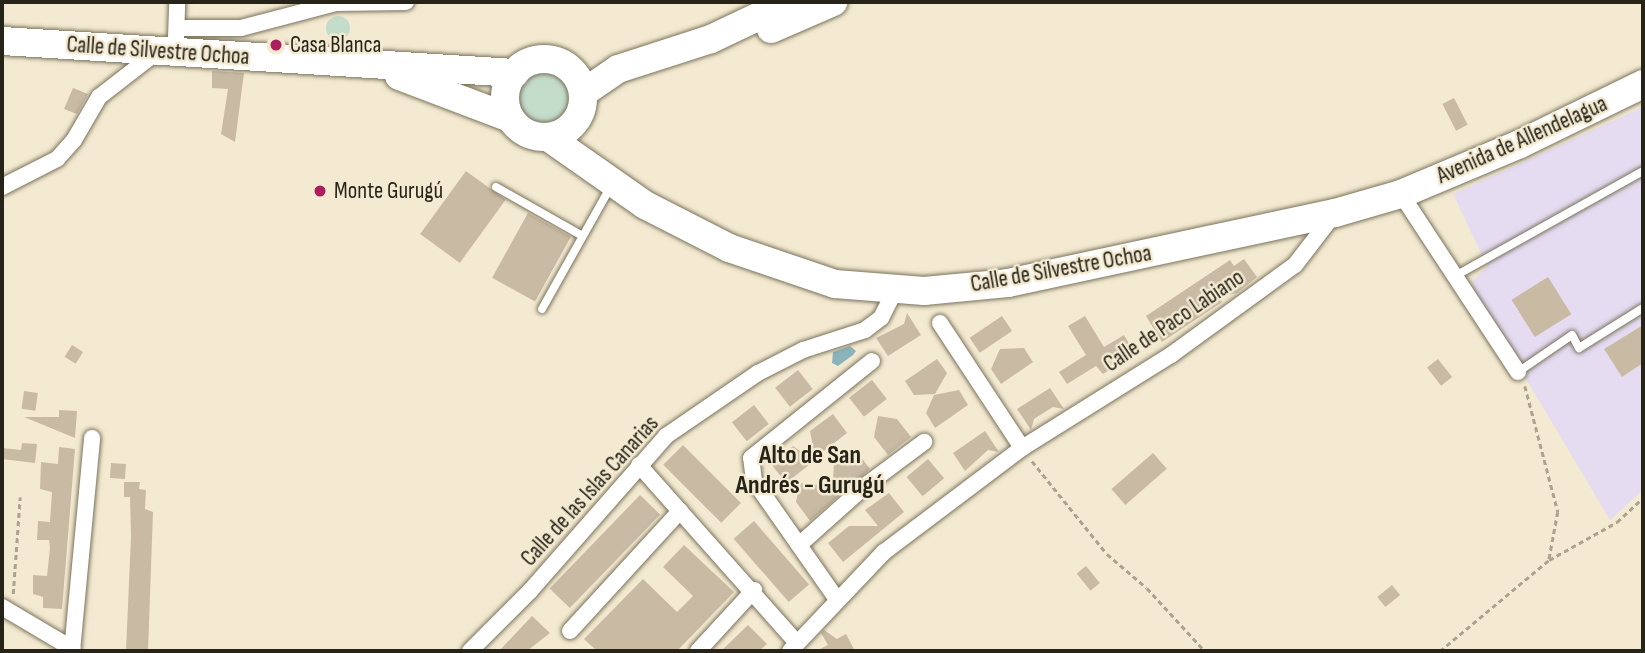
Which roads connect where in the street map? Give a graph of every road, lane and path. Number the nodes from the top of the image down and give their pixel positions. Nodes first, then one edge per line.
1 (177, 2) edge
2 (406, 2) edge
3 (746, 2) edge
4 (789, 2) edge
5 (833, 2) edge
6 (724, 32) junction
7 (2, 41) edge
8 (170, 44) junction
9 (632, 56) junction
10 (664, 56) junction
11 (356, 64) junction
12 (515, 73) junction
13 (1643, 84) edge
14 (577, 94) junction
15 (510, 118) junction
16 (548, 137) junction
17 (1643, 171) edge
18 (612, 184) junction
19 (2, 187) edge
20 (496, 187) dead end
21 (1401, 194) junction
22 (1335, 213) junction
23 (581, 235) junction
24 (1455, 276) junction
25 (894, 292) junction
26 (1643, 308) edge
27 (542, 309) dead end
28 (940, 323) dead end
29 (872, 361) dead end
30 (1518, 372) junction
31 (92, 438) dead end
32 (924, 442) dead end
33 (1021, 447) junction
34 (639, 465) junction
35 (20, 497) dead end
36 (1643, 498) edge
37 (680, 511) junction
38 (799, 545) junction
39 (1549, 560) junction
40 (754, 590) junction
41 (836, 598) junction
42 (3, 608) edge
43 (570, 631) dead end
44 (794, 647) edge
45 (73, 650) edge
46 (470, 651) edge
47 (698, 651) edge
48 (1205, 651) edge
49 (1440, 651) edge

1 - 8 street
2 - 8 street
3 - 9 highway
4 - 6 highway
5 - 10 highway
6 - 9 highway
6 - 10 highway
7 - 8 highway, Calle de Silvestre Ochoa
8 - 11 highway, Calle de Silvestre Ochoa
8 - 19 street
9 - 14 highway
10 - 14 highway
11 - 12 highway, Calle de Silvestre Ochoa
11 - 15 highway, Calle de Silvestre Ochoa
12 - 14 highway
12 - 15 highway
13 - 21 highway, Avenida de Allendelagua
14 - 16 highway
14 - 18 highway
15 - 16 highway
16 - 18 highway, Calle de Silvestre Ochoa
17 - 24 lane
18 - 23 lane
18 - 25 highway, Calle de Silvestre Ochoa
20 - 23 lane
21 - 22 highway, Calle de Silvestre Ochoa
21 - 24 street
22 - 25 highway, Calle de Silvestre Ochoa
22 - 33 street, Calle de Paco Labiano
23 - 27 lane
24 - 30 street
25 - 34 street, Calle de las Islas Canarias
26 - 30 lane
28 - 33 street
29 - 38 street
30 - 39 path
31 - 45 street
32 - 38 street
33 - 41 street, Calle de Paco Labiano
33 - 48 path
34 - 37 street
34 - 46 street, Calle de las Islas Canarias
35 - 42 path
36 - 39 path
37 - 40 street
37 - 43 street
38 - 41 street
39 - 49 path
40 - 44 street
40 - 47 street
41 - 44 street, Calle de Paco Labiano
42 - 45 street

